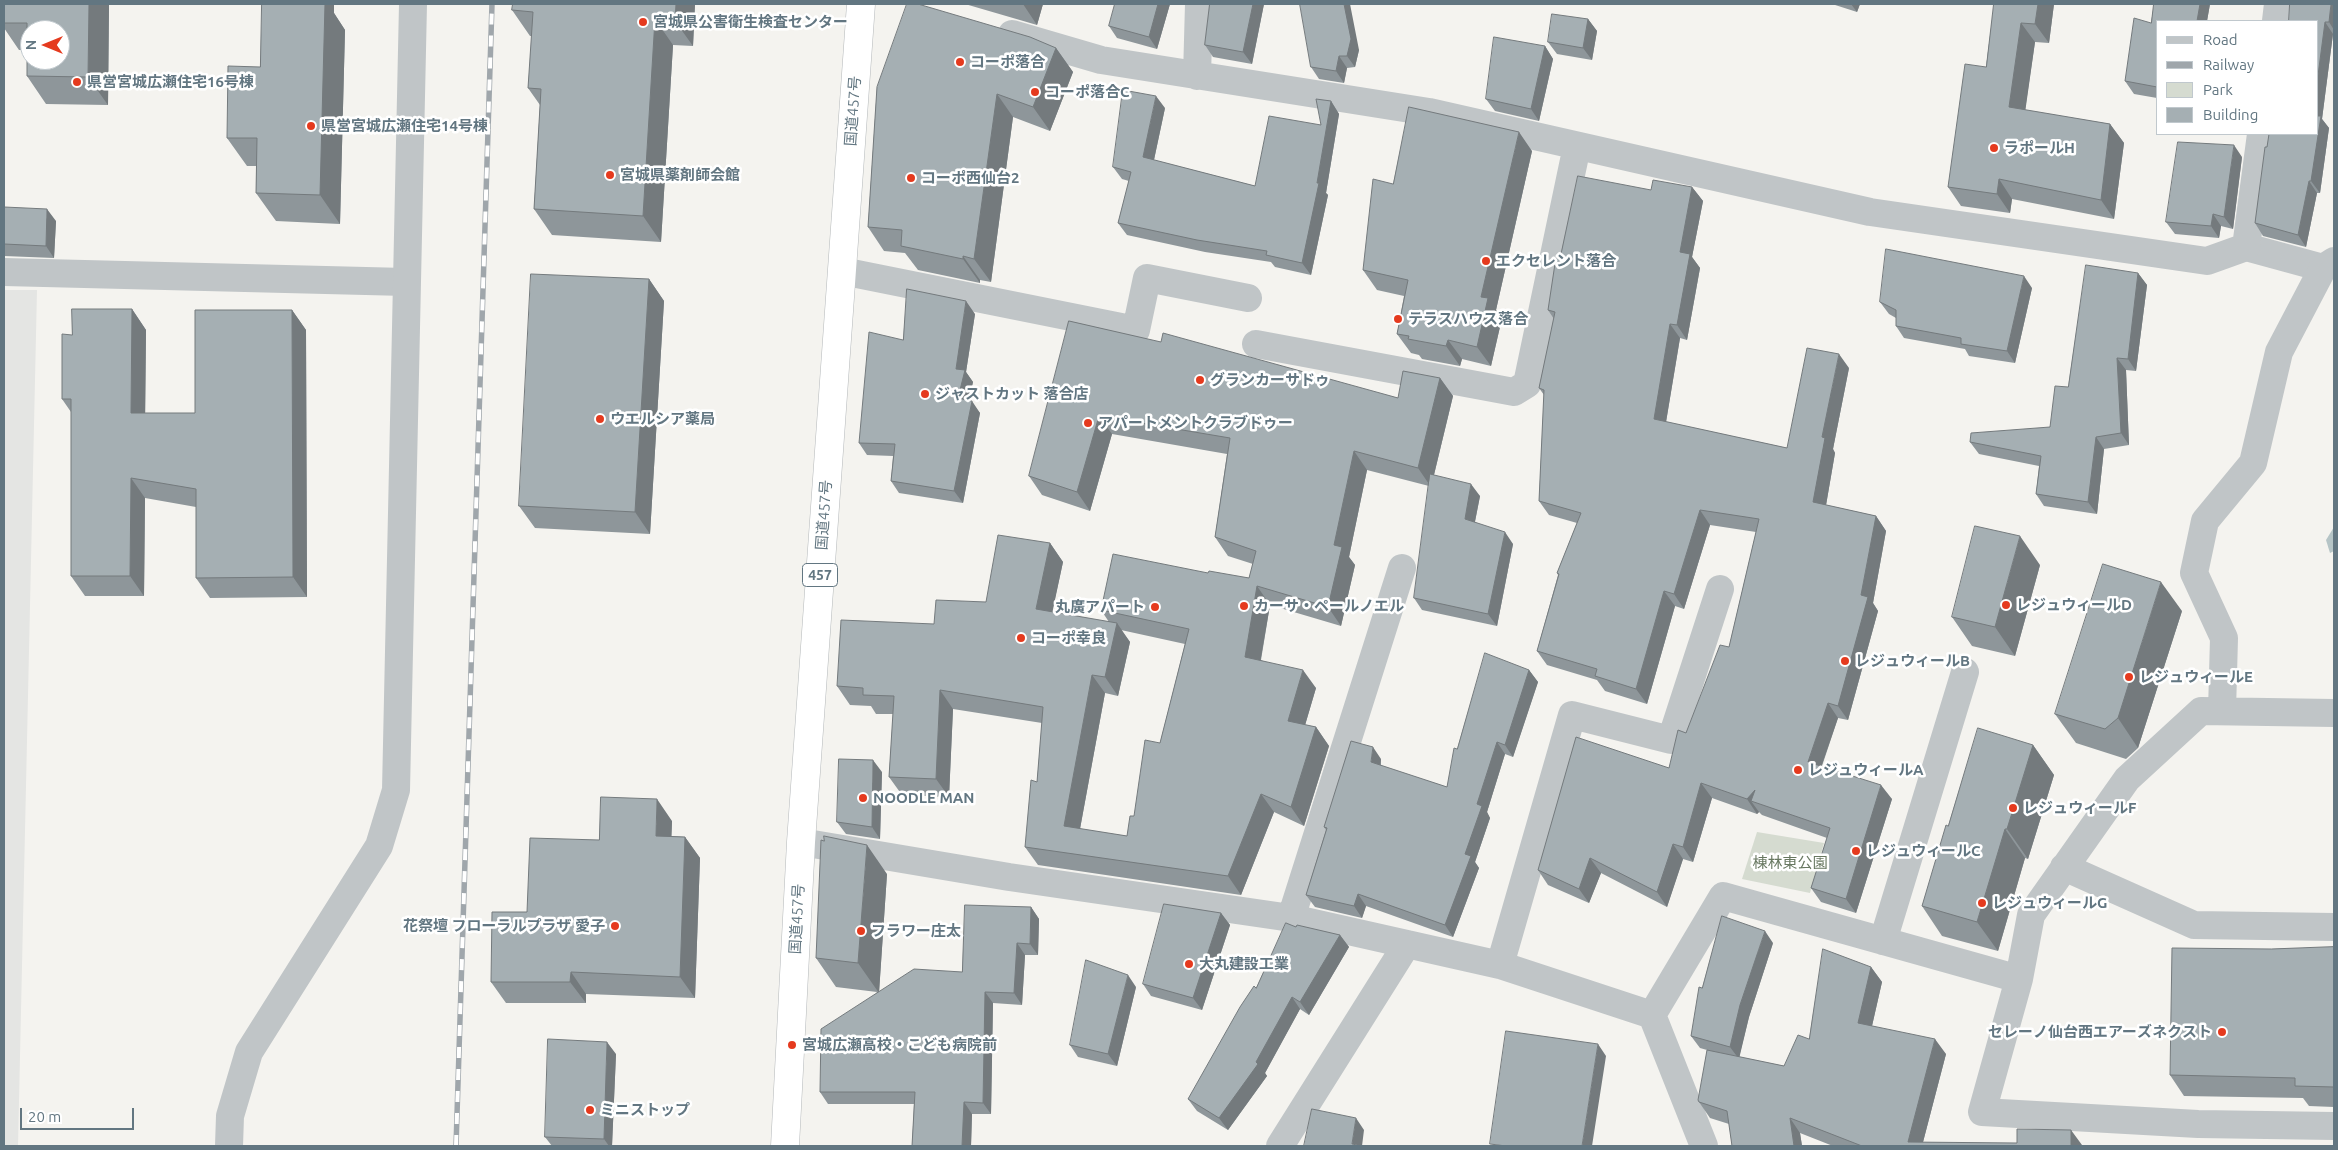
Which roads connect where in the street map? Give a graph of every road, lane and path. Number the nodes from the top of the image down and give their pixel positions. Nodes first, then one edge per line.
1 (413, 4) edge
2 (861, 4) edge
3 (1199, 4) edge
4 (2278, 4) edge
5 (2276, 20) edge
6 (986, 26) edge
7 (1197, 76) junction
8 (2261, 135) edge
9 (1577, 146) junction
10 (2246, 247) junction
11 (2329, 265) edge
12 (842, 271) junction
13 (4, 272) edge
14 (406, 282) junction
15 (1248, 298) dead end
16 (1256, 344) dead end
17 (1402, 568) dead end
18 (1720, 589) dead end
19 (1965, 672) dead end
20 (2222, 711) junction
21 (2334, 713) edge
22 (801, 842) junction
23 (2064, 867) junction
24 (1291, 918) junction
25 (2334, 927) edge
26 (1883, 940) junction
27 (1407, 944) junction
28 (1500, 965) junction
29 (2019, 979) junction
30 (1652, 1015) junction
31 (2334, 1126) edge
32 (2198, 1135) edge
33 (229, 1146) edge
34 (786, 1146) edge
35 (1280, 1146) edge
36 (1704, 1146) edge

1 - 14 street
2 - 12 highway, 国道457号 / 457
3 - 7 street
4 - 5 street
6 - 7 street
7 - 9 street
8 - 10 street
9 - 10 street
9 - 16 street
10 - 11 street
11 - 20 street
12 - 15 street
12 - 22 highway, 国道457号 / 457
13 - 14 street
14 - 33 street
17 - 24 street
18 - 28 street
19 - 26 street
20 - 21 street
20 - 23 street
22 - 24 street
22 - 34 highway, 国道457号 / 457
23 - 25 street
23 - 29 street
24 - 27 street
26 - 29 street
26 - 30 street
27 - 28 street
27 - 35 street
28 - 30 street
29 - 32 street
30 - 36 street
31 - 32 street

